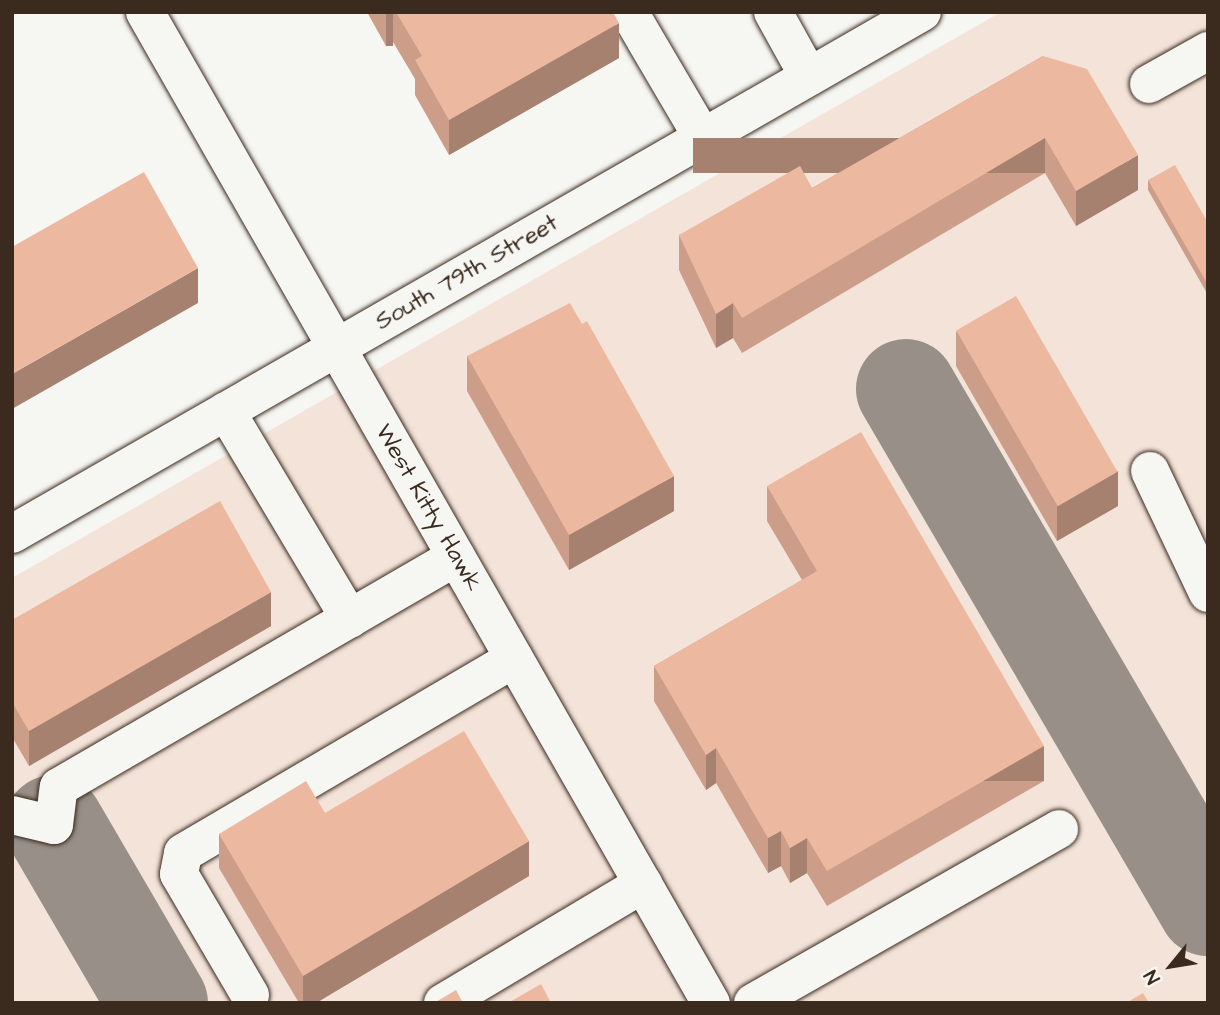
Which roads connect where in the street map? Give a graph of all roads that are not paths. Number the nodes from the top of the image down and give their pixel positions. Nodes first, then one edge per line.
1 (145, 12) edge
2 (629, 12) edge
3 (773, 12) edge
4 (922, 12) edge
5 (1208, 51) edge
6 (809, 77) junction
7 (1149, 85) dead end
8 (703, 138) junction
9 (337, 348) junction
10 (226, 411) junction
11 (1150, 471) dead end
12 (12, 534) edge
13 (456, 557) junction
14 (1208, 593) edge
15 (350, 619) junction
16 (514, 659) junction
17 (12, 815) edge
18 (1059, 829) dead end
19 (643, 884) junction
20 (250, 995) dead end
21 (443, 1003) edge
22 (710, 1003) edge
23 (753, 1003) edge

1 - 9 street, West Kitty Hawk
2 - 8 street
3 - 6 street
4 - 6 street, South 79th Street
5 - 7 street
6 - 8 street, South 79th Street
8 - 9 street, South 79th Street
9 - 10 street, South 79th Street
9 - 13 street, West Kitty Hawk
10 - 12 street, South 79th Street
10 - 15 street
11 - 14 street
13 - 15 street
13 - 16 street, West Kitty Hawk
15 - 17 street
16 - 19 street, West Kitty Hawk
16 - 20 street
18 - 23 street
19 - 21 street
19 - 22 street, West Kitty Hawk

